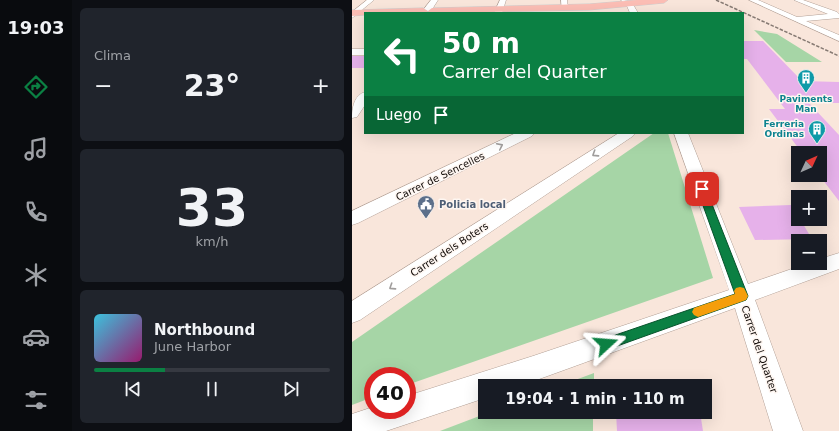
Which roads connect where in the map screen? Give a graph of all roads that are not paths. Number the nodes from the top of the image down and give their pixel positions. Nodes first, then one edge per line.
1 (371, 0) edge
2 (436, 0) edge
3 (664, 0) edge
4 (752, 0) edge
5 (798, 0) edge
6 (626, 2) edge
7 (565, 4) edge
8 (500, 7) edge
9 (427, 11) edge
10 (402, 12) edge
11 (634, 12) edge
12 (353, 14) edge
13 (364, 14) edge
14 (839, 16) edge
15 (794, 20) junction
16 (776, 21) dead end
17 (838, 37) edge
18 (352, 52) edge
19 (364, 52) edge
20 (364, 97) edge
21 (352, 114) edge
22 (525, 134) edge
23 (626, 134) edge
24 (681, 134) edge
25 (352, 219) edge
26 (839, 261) edge
27 (742, 296) junction
28 (352, 313) edge
29 (416, 407) edge
30 (380, 419) edge
31 (352, 428) edge
32 (788, 431) edge

1 - 12 street
2 - 9 street
3 - 6 main road
4 - 15 street
5 - 14 street
6 - 7 main road
6 - 11 street
7 - 8 main road
8 - 9 main road
9 - 10 main road
12 - 13 main road
14 - 15 street
15 - 16 street
15 - 17 street
18 - 19 street
20 - 21 street
25 -> 22 street, Carrer de Sencelles
23 -> 28 street, Carrer dels Boters
24 - 27 street, Carrer del Quarter
26 - 27 street
27 - 29 street
27 - 32 street, Carrer del Quarter
30 - 31 street

